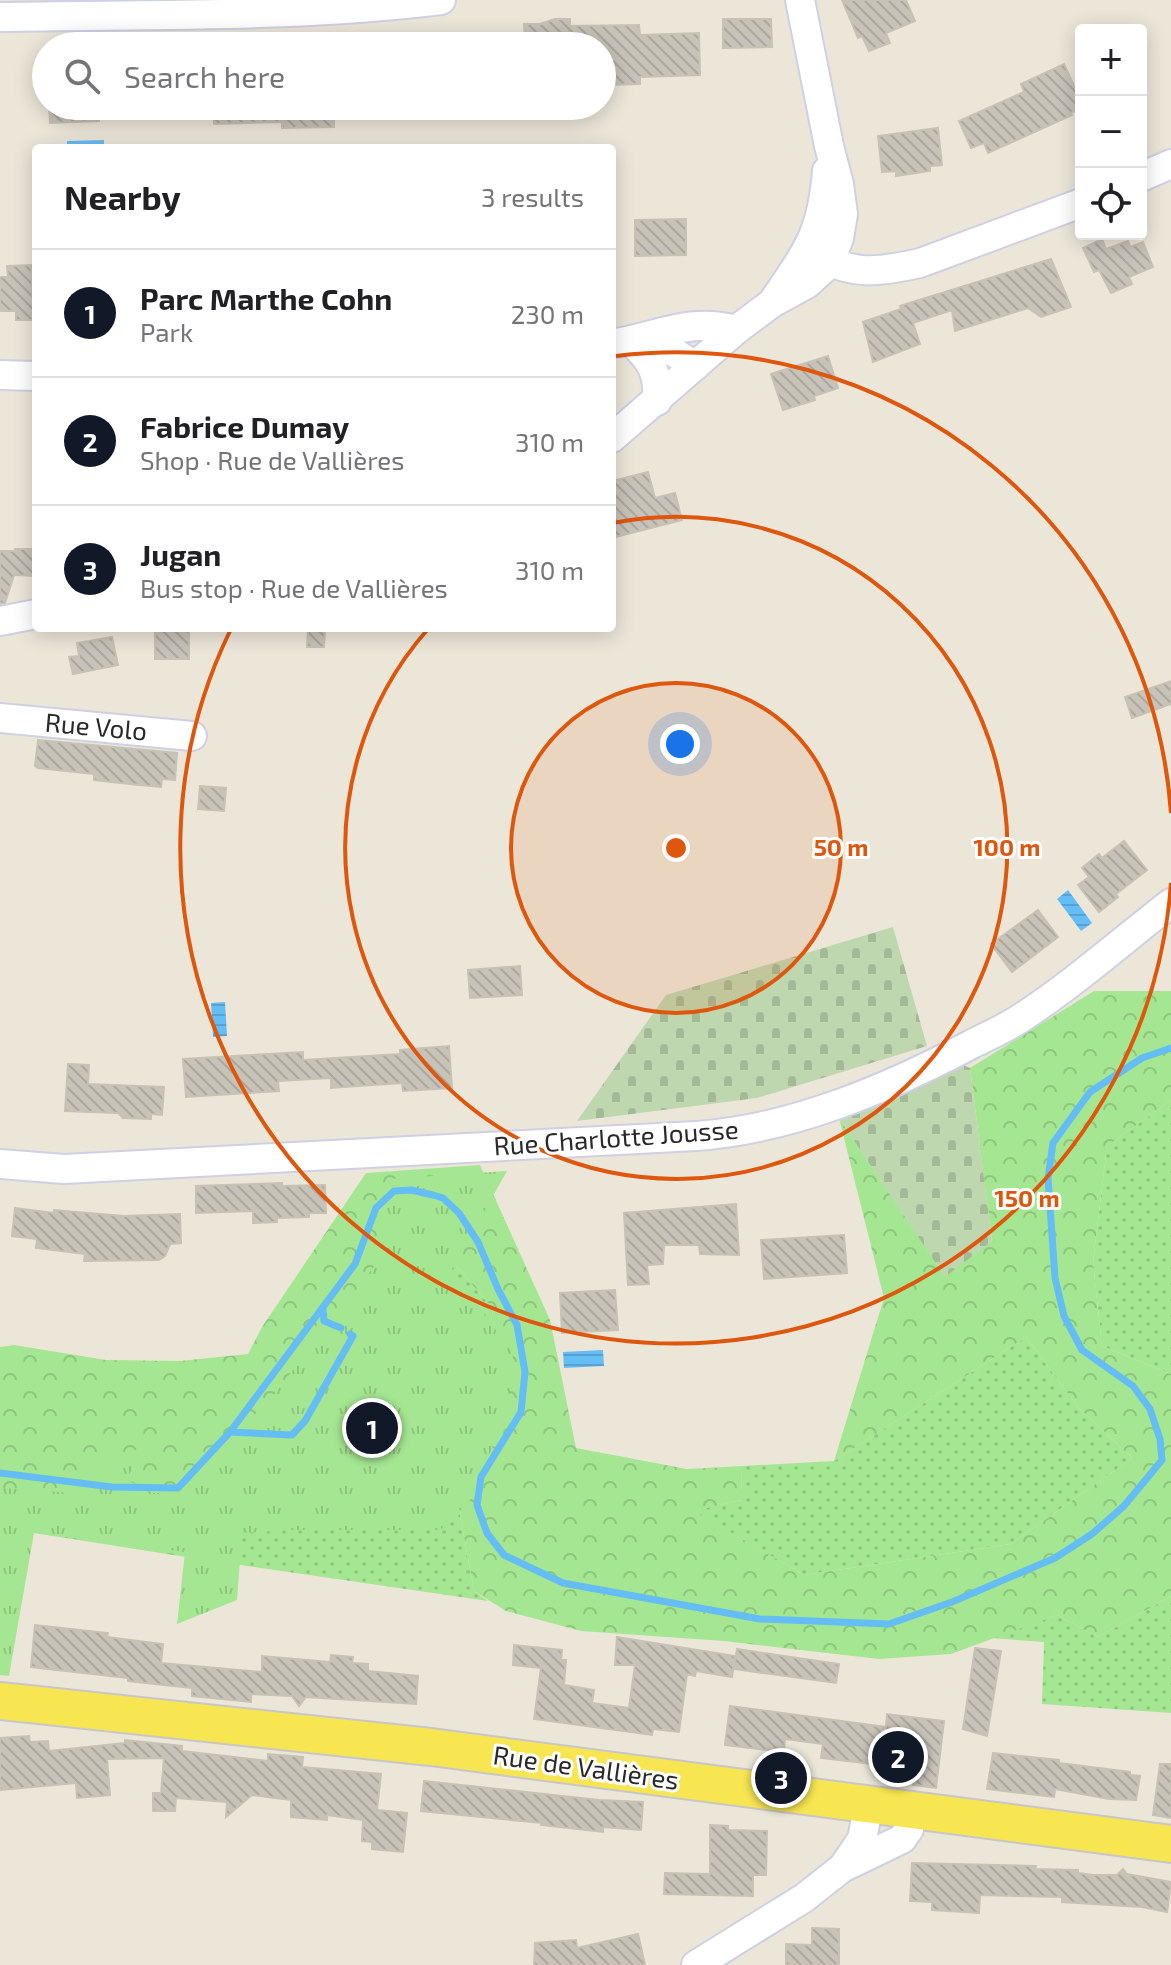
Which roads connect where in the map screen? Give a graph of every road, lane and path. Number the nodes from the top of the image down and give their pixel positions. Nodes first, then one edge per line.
1 (441, 0) edge
2 (800, 0) edge
3 (245, 6) edge
4 (0, 17) edge
5 (1171, 164) edge
6 (1147, 174) edge
7 (1075, 205) edge
8 (824, 245) junction
9 (736, 330) junction
10 (621, 342) edge
11 (695, 366) junction
12 (0, 375) edge
13 (32, 376) edge
14 (657, 401) junction
15 (616, 435) edge
16 (32, 615) edge
17 (0, 621) edge
18 (0, 718) edge
19 (192, 736) dead end
20 (1171, 903) edge
21 (0, 1164) edge
22 (0, 1701) edge
23 (869, 1804) junction
24 (912, 1810) junction
25 (1171, 1844) edge
26 (842, 1868) junction
27 (696, 1965) edge

1 - 3 street
2 - 8 street
3 - 4 street
5 - 6 street
7 - 8 street
8 - 9 street
9 - 10 street
9 - 11 street
10 - 11 street
10 - 14 street
11 - 14 street
12 - 13 street
14 - 15 street
16 - 17 street
18 - 19 street, Rue Volo
20 - 21 street, Rue Charlotte Jousse
22 - 23 main road, Rue de Vallières
23 - 24 main road, Rue de Vallières
23 - 26 street
24 - 25 main road, Rue de Vallières
24 - 26 street
26 - 27 street

